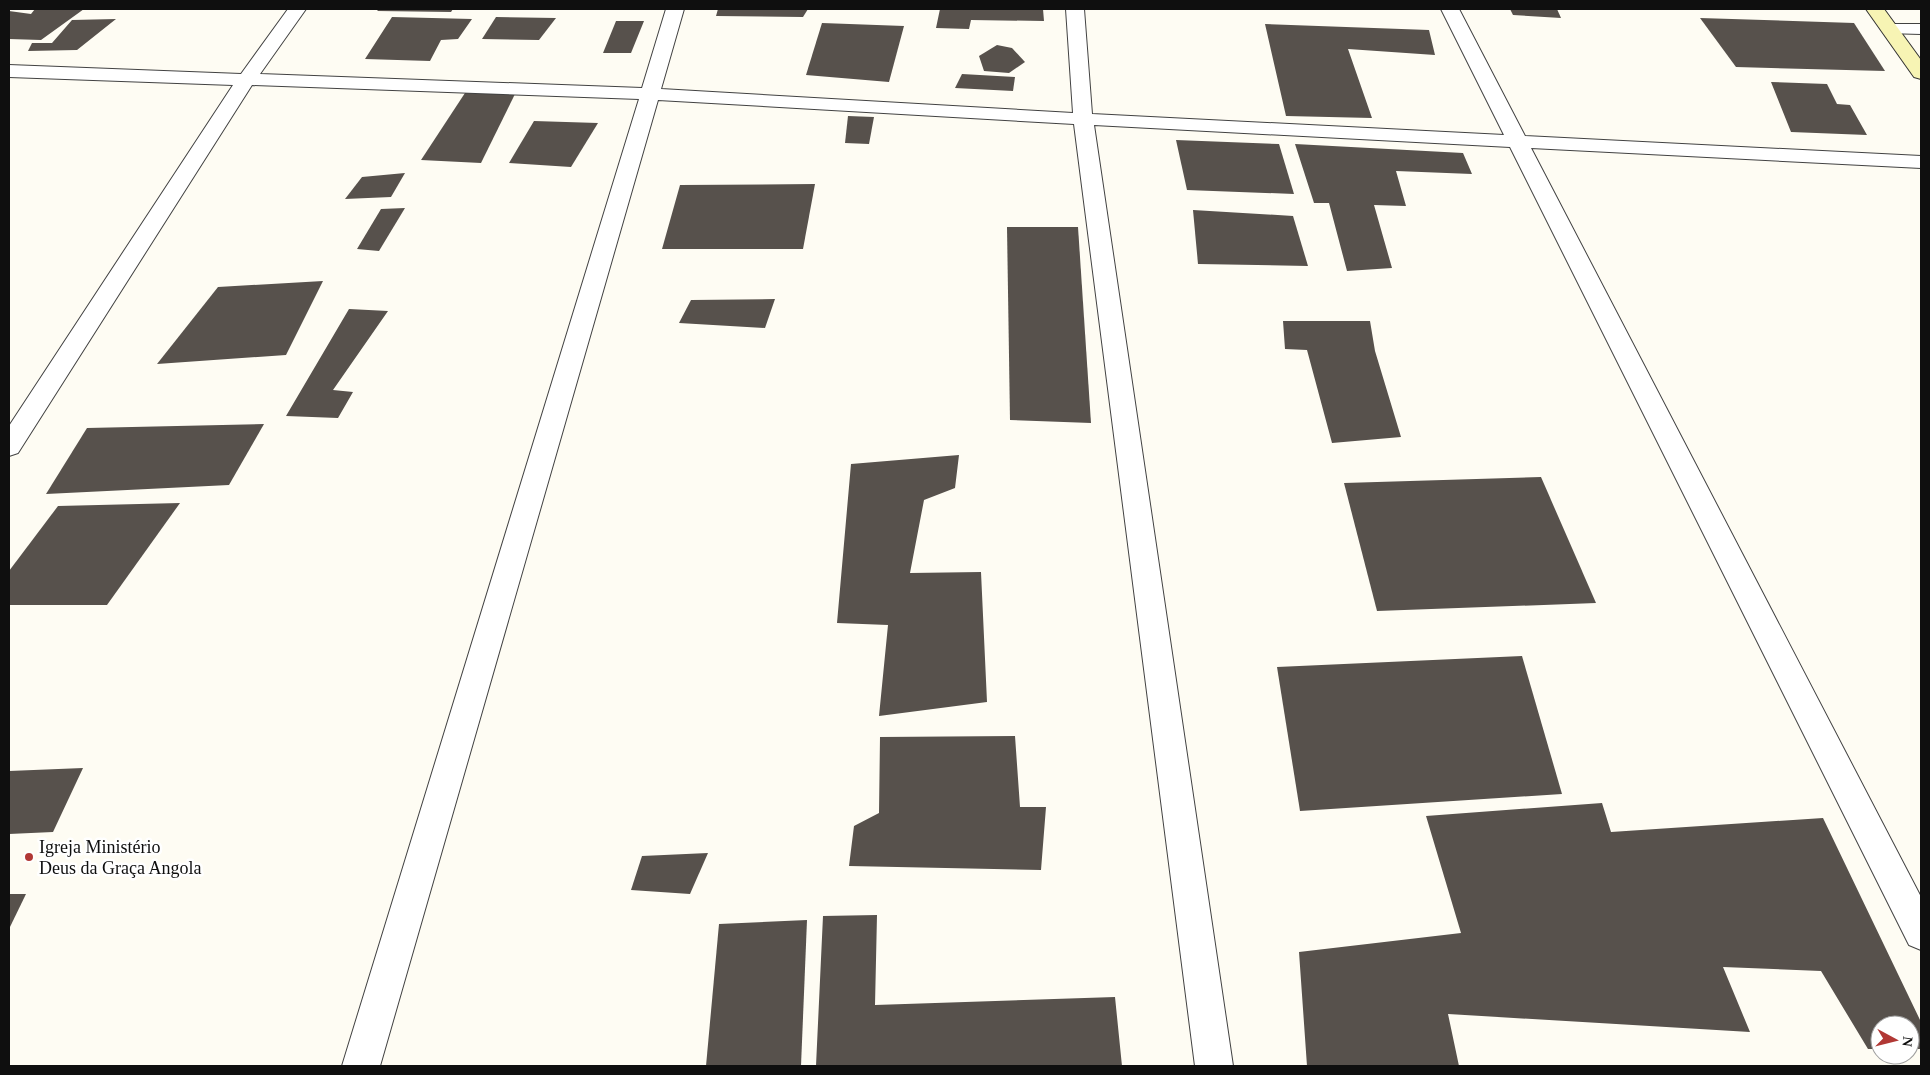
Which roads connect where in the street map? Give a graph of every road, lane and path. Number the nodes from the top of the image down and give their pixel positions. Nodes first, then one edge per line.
1 (297, 9) edge
2 (675, 9) edge
3 (1075, 9) edge
4 (1450, 9) edge
5 (1875, 9) edge
6 (1890, 29) junction
7 (1921, 29) edge
8 (9, 71) edge
9 (1921, 73) edge
10 (246, 80) junction
11 (649, 94) junction
12 (1083, 119) junction
13 (1518, 140) junction
14 (1921, 162) edge
15 (9, 446) edge
16 (1921, 933) edge
17 (361, 1066) edge
18 (1214, 1066) edge

1 - 10 street
2 - 11 street
3 - 12 street
4 - 13 street
5 - 6 street
6 - 7 street
6 - 9 street
8 - 10 street
10 - 11 street
10 - 15 street
11 - 12 street
11 - 17 street
12 - 13 street
12 - 18 street
13 - 14 street
13 - 16 street

